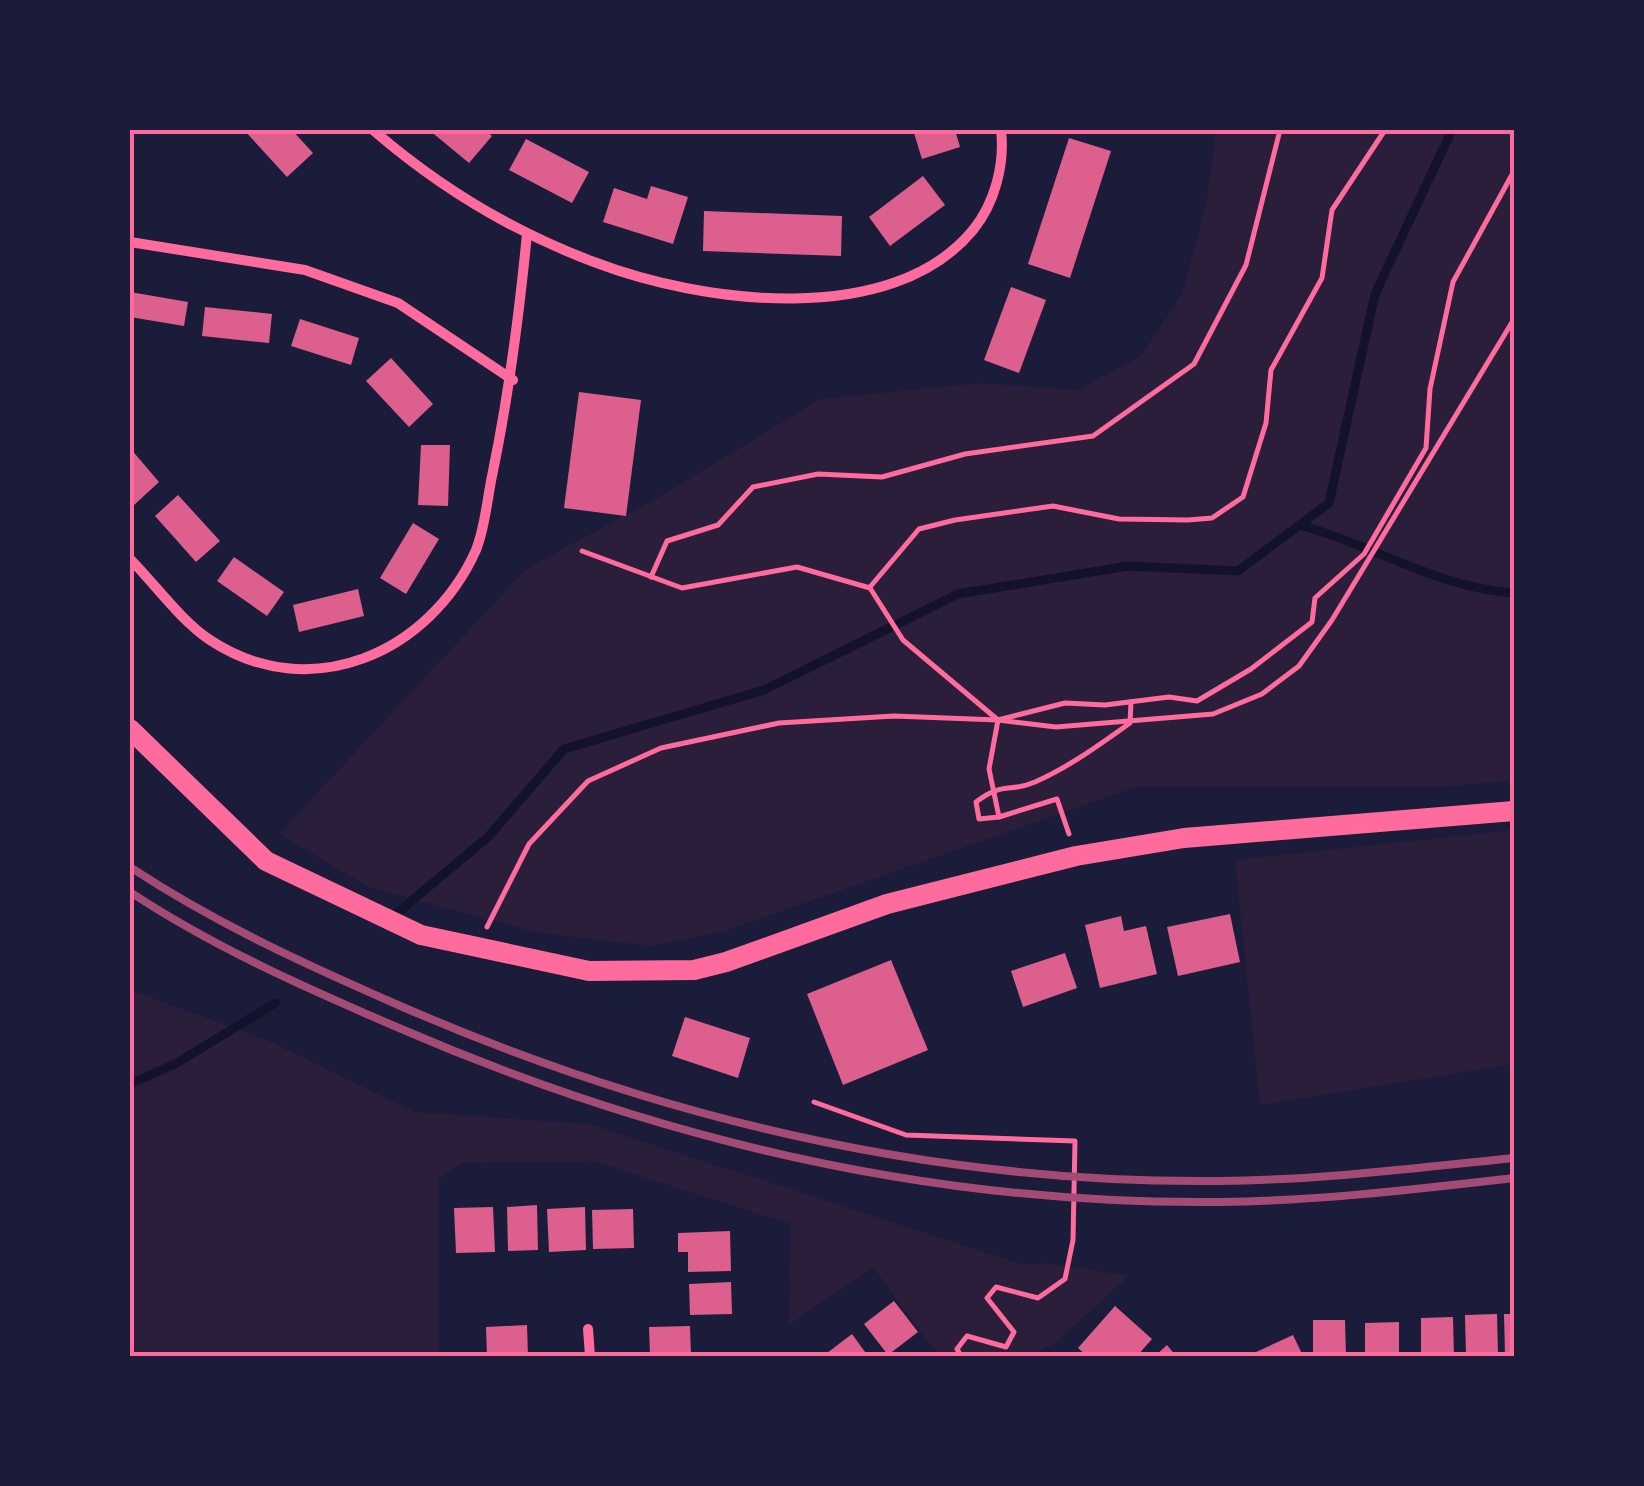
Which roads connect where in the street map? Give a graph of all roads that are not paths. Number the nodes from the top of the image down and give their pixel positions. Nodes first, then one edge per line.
1 (373, 130) edge
2 (1002, 130) edge
3 (527, 234) junction
4 (130, 242) edge
5 (513, 380) junction
6 (130, 559) edge
7 (130, 730) edge
8 (1514, 811) edge
9 (588, 1328) dead end
10 (590, 1356) edge

1 - 3 street
2 - 3 street
3 - 5 street
4 - 5 street
5 - 6 street
7 - 8 main road
9 - 10 street

